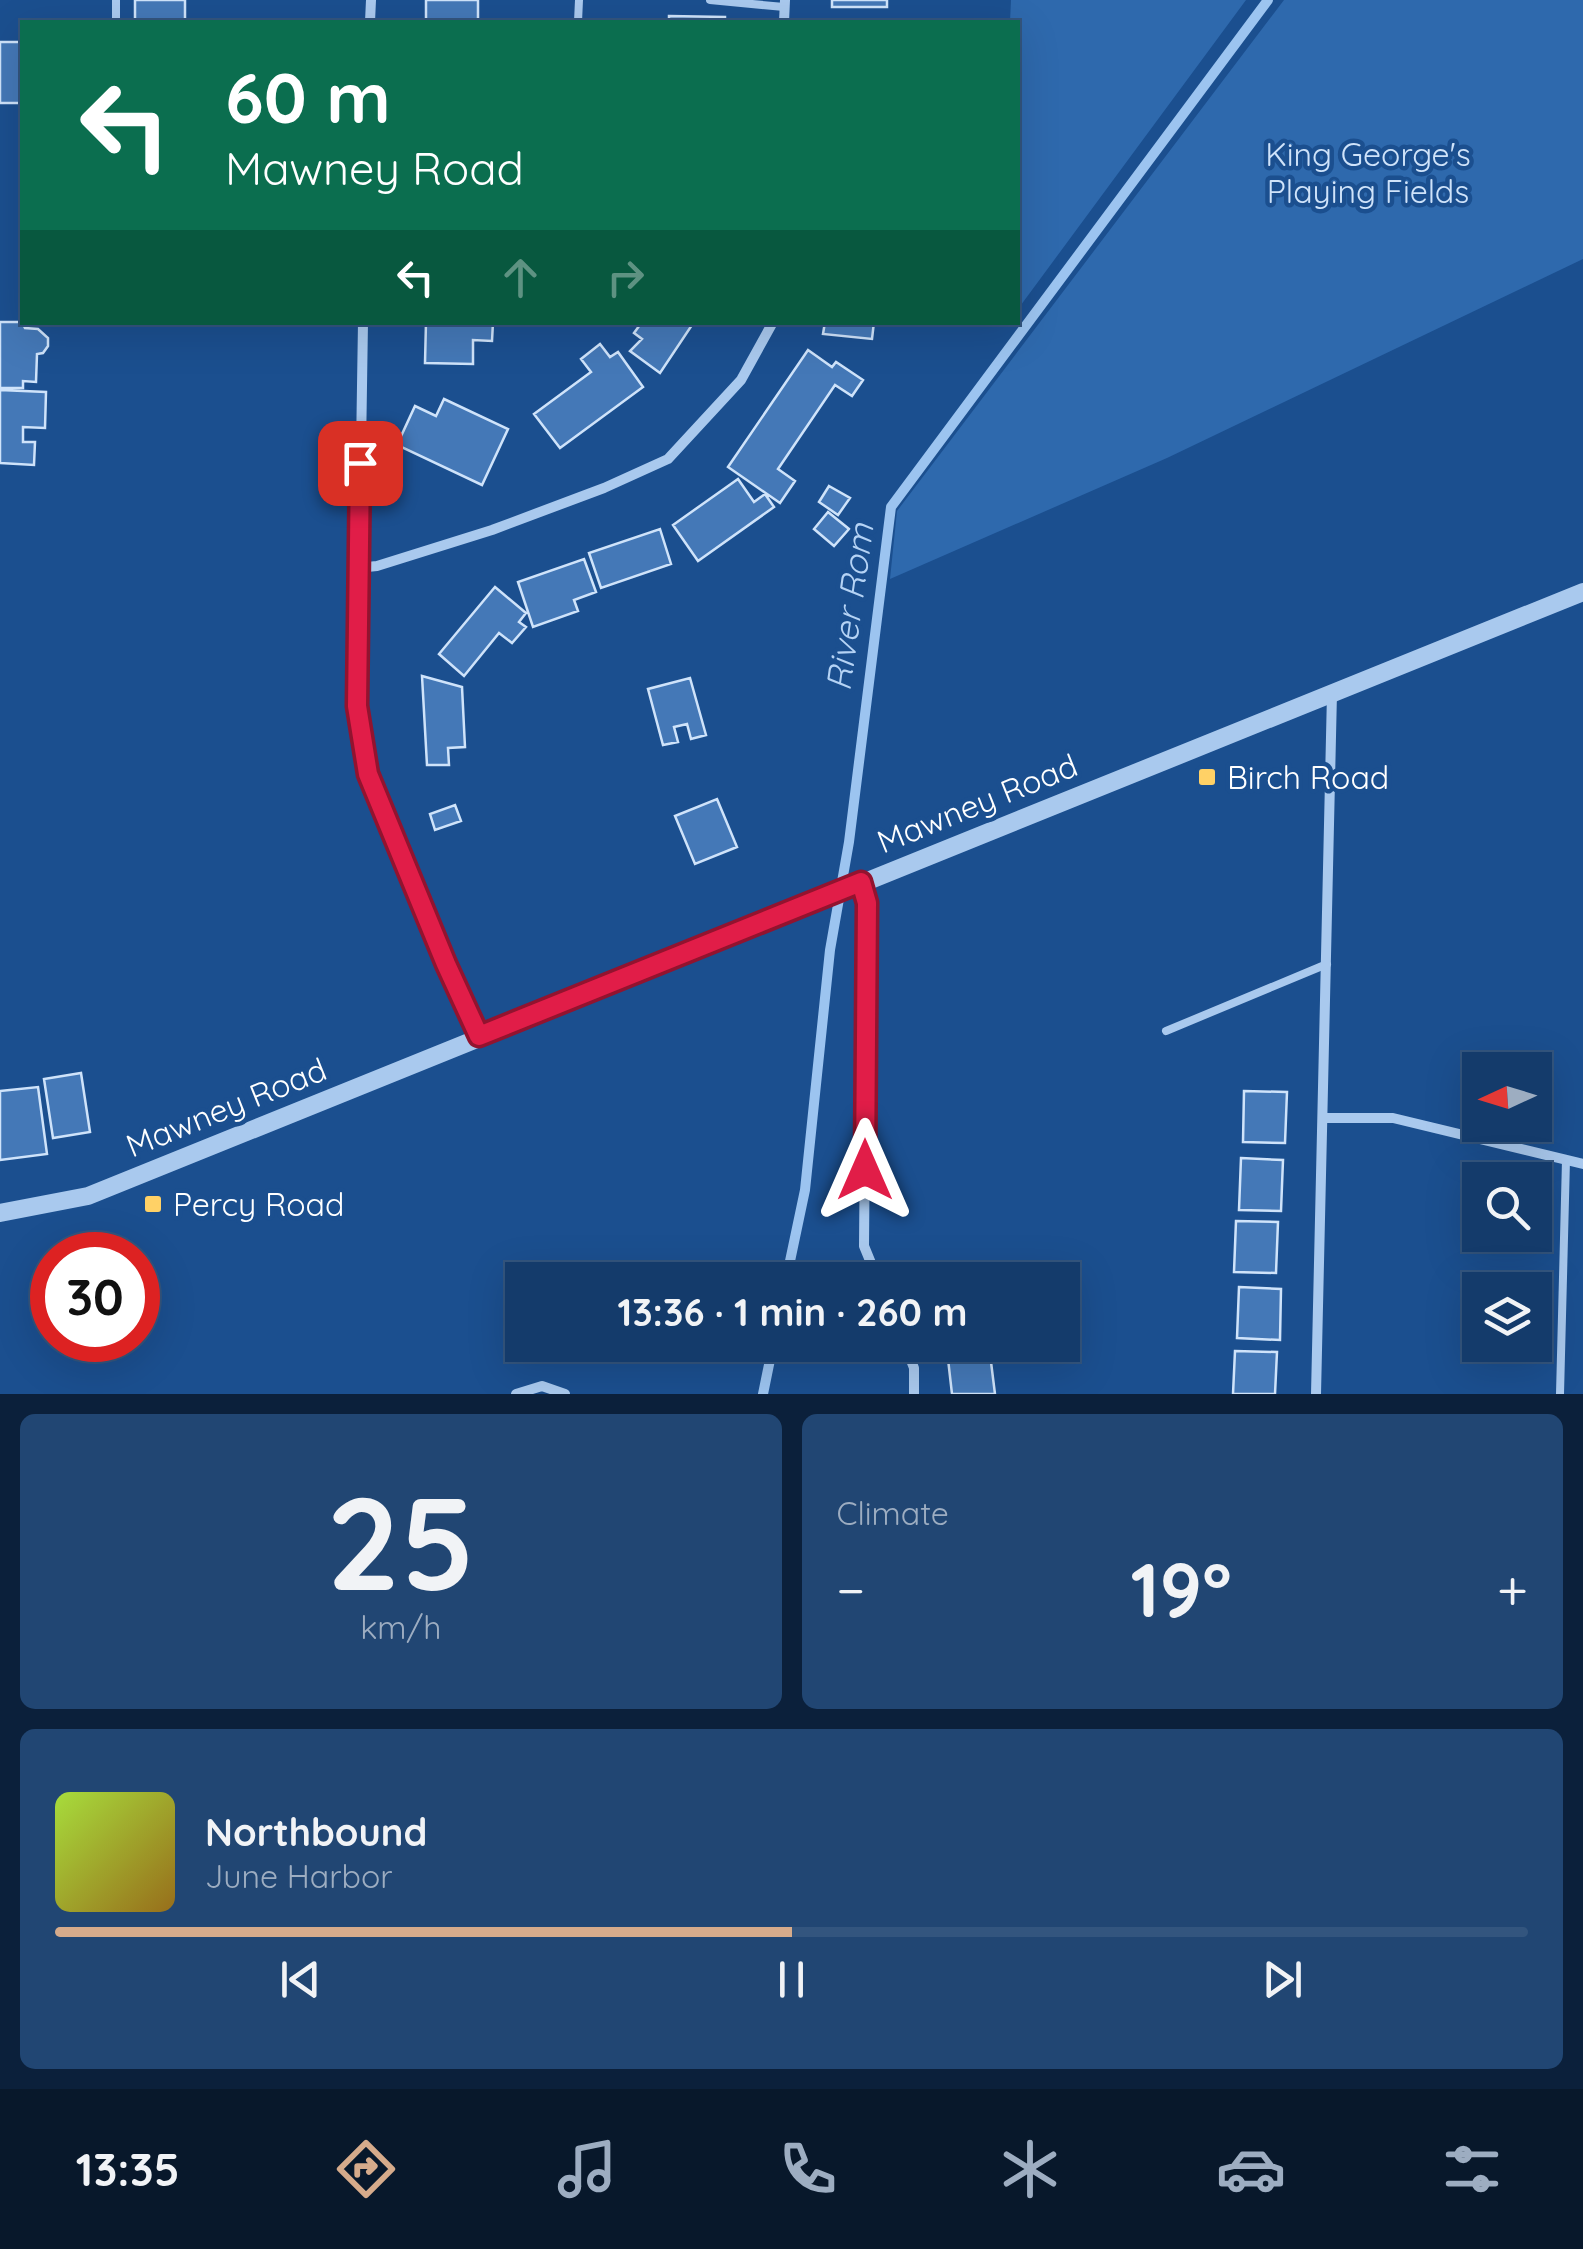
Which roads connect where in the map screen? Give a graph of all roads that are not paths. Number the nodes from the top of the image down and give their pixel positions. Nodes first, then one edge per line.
1 (710, 0) edge
2 (784, 4) edge
3 (363, 325) edge
4 (771, 325) edge
5 (358, 568) junction
6 (1583, 592) edge
7 (1332, 693) junction
8 (854, 885) junction
9 (1327, 964) junction
10 (1166, 1031) dead end
11 (479, 1036) junction
12 (1324, 1118) junction
13 (1566, 1160) junction
14 (1583, 1164) edge
15 (0, 1213) edge
16 (871, 1262) edge
17 (912, 1362) edge
18 (516, 1394) edge
19 (565, 1394) edge
20 (914, 1394) edge
21 (1316, 1394) edge
22 (1560, 1394) edge

1 - 2 lane
3 - 5 street
4 - 5 street
5 - 11 street
6 - 7 street, Mawney Road
7 - 8 street, Mawney Road
7 - 9 street
8 - 11 street, Mawney Road
8 - 16 street
9 - 10 lane
9 - 12 street
11 - 15 street, Mawney Road
12 - 13 street
12 - 21 street
13 - 14 street
13 - 22 lane
17 - 20 street
18 - 19 street

